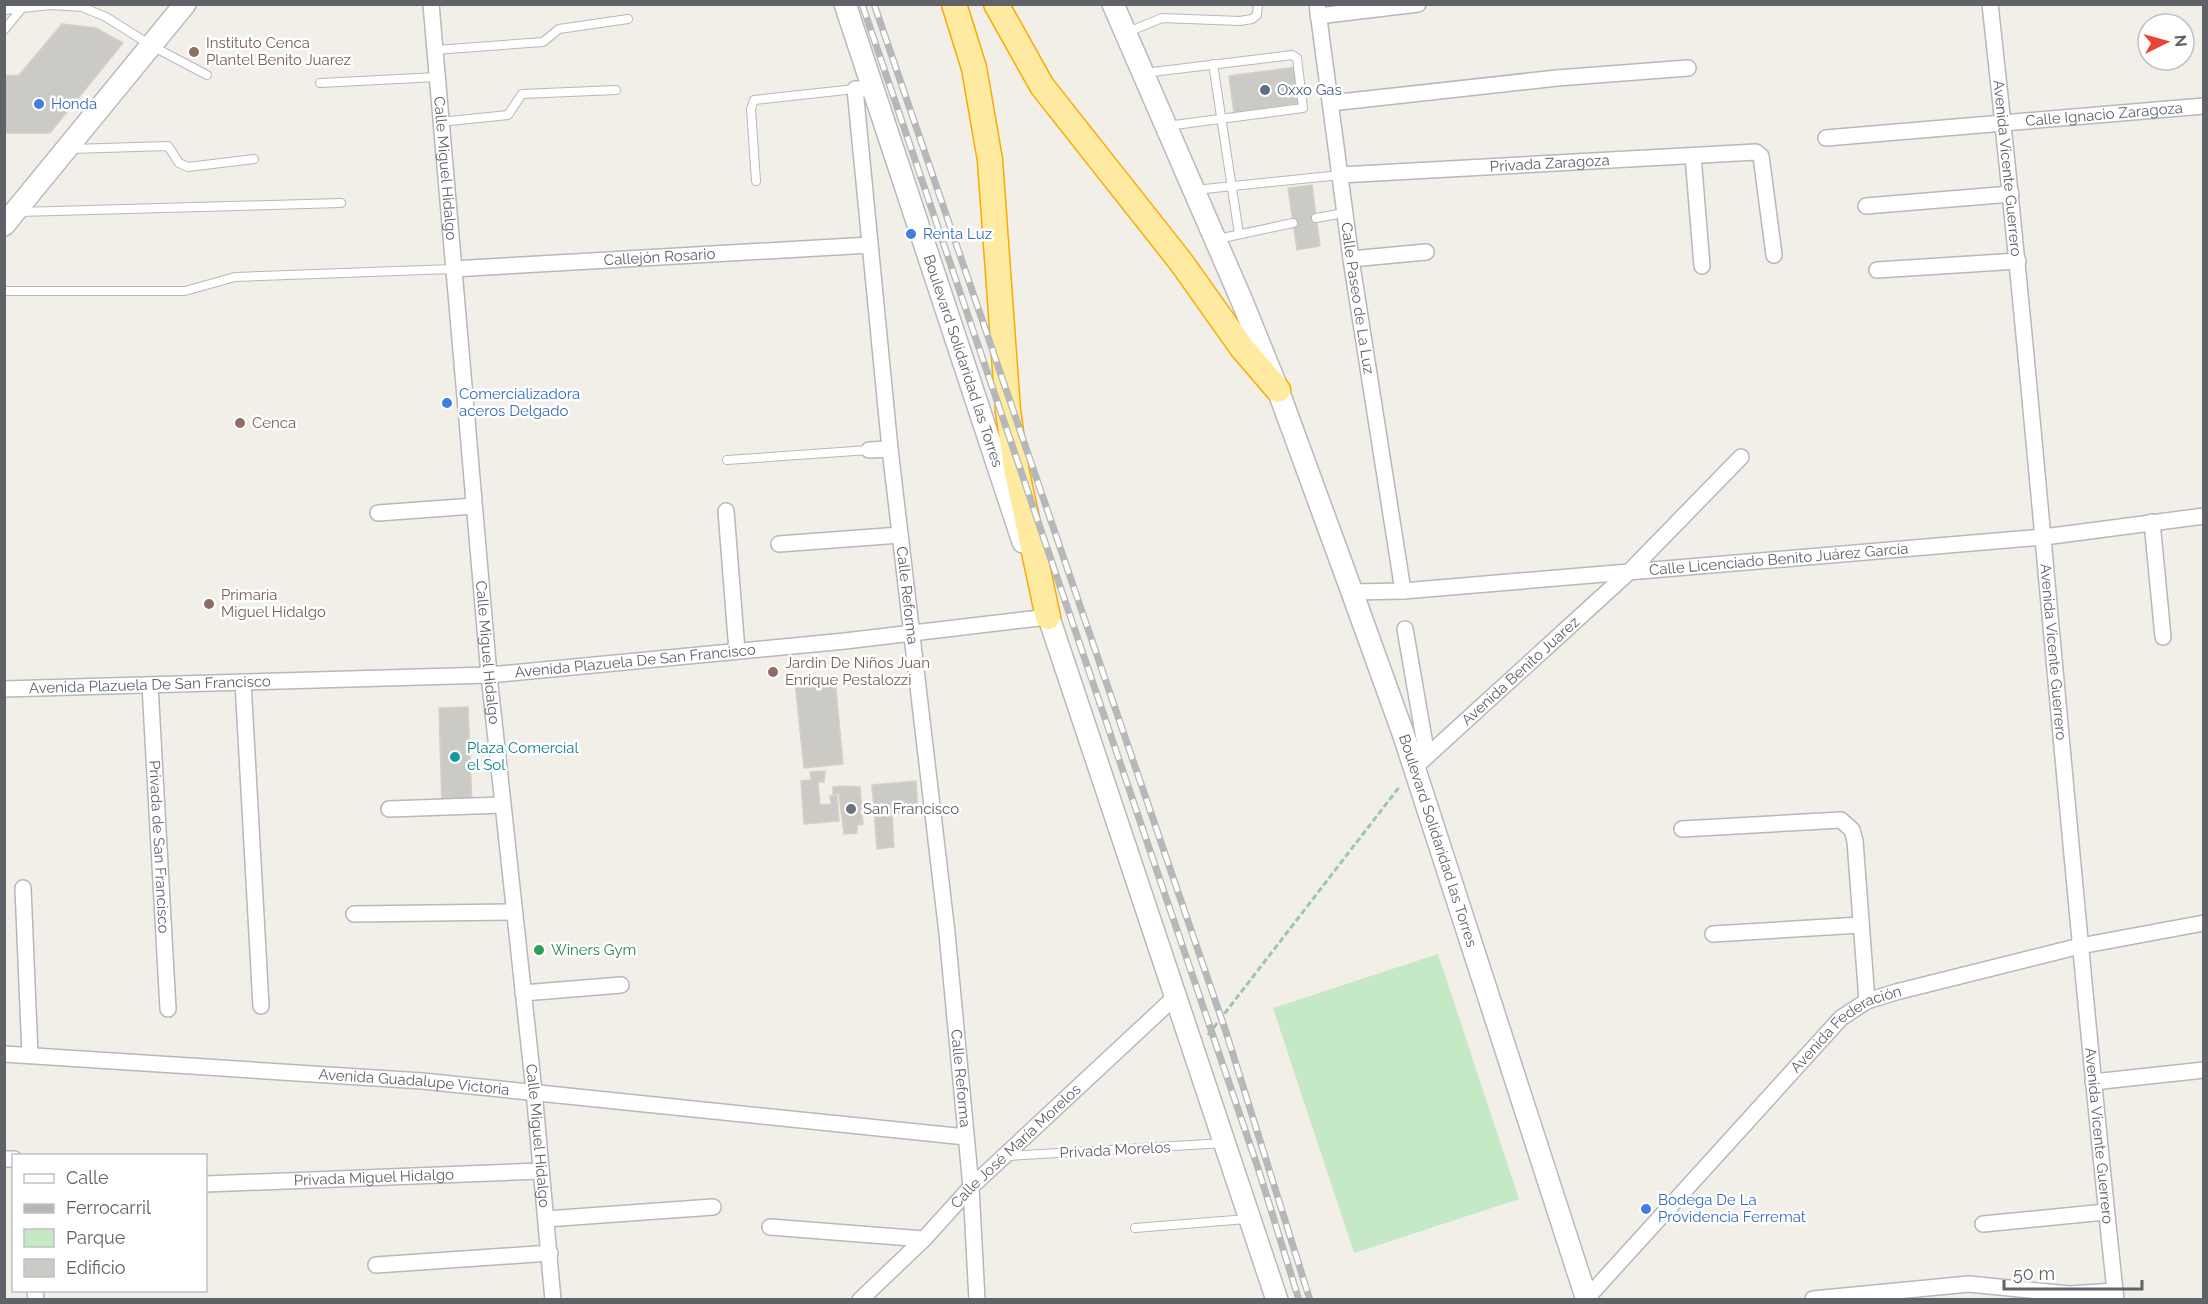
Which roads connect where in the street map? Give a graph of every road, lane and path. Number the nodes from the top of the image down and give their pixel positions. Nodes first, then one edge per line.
1 (185, 4) edge
2 (431, 4) edge
3 (845, 4) edge
4 (954, 4) edge
5 (996, 4) edge
6 (1113, 4) edge
7 (1258, 4) edge
8 (1418, 4) edge
9 (1990, 4) edge
10 (24, 6) edge
11 (81, 6) edge
12 (4, 10) edge
13 (1318, 10) edge
14 (628, 19) dead end
15 (4, 30) edge
16 (1124, 33) junction
17 (152, 46) junction
18 (435, 50) junction
19 (1213, 64) junction
20 (1688, 69) dead end
21 (1142, 73) junction
22 (207, 75) dead end
23 (437, 77) junction
24 (320, 83) dead end
25 (865, 89) junction
26 (616, 90) dead end
27 (1331, 103) junction
28 (2204, 106) edge
29 (1221, 118) junction
30 (440, 122) junction
31 (2003, 123) junction
32 (1166, 127) junction
33 (1826, 138) dead end
34 (67, 149) junction
35 (1693, 156) junction
36 (254, 159) dead end
37 (1341, 175) junction
38 (756, 181) dead end
39 (1232, 188) junction
40 (1194, 190) junction
41 (2010, 194) junction
42 (341, 202) dead end
43 (1866, 206) dead end
44 (1344, 213) junction
45 (1316, 218) dead end
46 (10, 219) edge
47 (1293, 223) dead end
48 (1239, 234) junction
49 (1214, 240) junction
50 (870, 245) junction
51 (1426, 252) dead end
52 (1774, 255) dead end
53 (1351, 259) junction
54 (2018, 261) junction
55 (1702, 266) dead end
56 (452, 269) junction
57 (1877, 270) dead end
58 (4, 291) edge
59 (1278, 390) junction
60 (890, 449) junction
61 (869, 450) joint
62 (1740, 457) dead end
63 (727, 460) dead end
64 (474, 506) junction
65 (726, 512) dead end
66 (378, 513) dead end
67 (2204, 516) edge
68 (2152, 522) junction
69 (900, 535) junction
70 (2044, 537) junction
71 (779, 544) dead end
72 (1628, 573) junction
73 (1403, 591) junction
74 (1352, 592) junction
75 (1048, 617) junction
76 (1405, 629) dead end
77 (910, 634) junction
78 (2163, 637) dead end
79 (737, 651) junction
80 (489, 675) junction
81 (243, 682) junction
82 (150, 685) junction
83 (4, 689) edge
84 (1420, 762) junction
85 (502, 805) junction
86 (389, 809) dead end
87 (1682, 829) dead end
88 (24, 888) dead end
89 (514, 912) junction
90 (354, 914) dead end
91 (2204, 922) edge
92 (1860, 925) junction
93 (1713, 934) dead end
94 (2080, 946) junction
95 (621, 985) dead end
96 (523, 993) junction
97 (1176, 996) junction
98 (1867, 1001) junction
99 (261, 1006) dead end
100 (168, 1009) dead end
101 (1195, 1053) junction
102 (4, 1054) edge
103 (30, 1055) junction
104 (2204, 1070) edge
105 (2093, 1082) junction
106 (534, 1091) junction
107 (966, 1137) junction
108 (1225, 1143) junction
109 (1004, 1156) junction
110 (541, 1171) junction
111 (207, 1184) edge
112 (971, 1187) junction
113 (713, 1208) dead end
114 (2105, 1212) junction
115 (1251, 1219) junction
116 (546, 1220) junction
117 (1983, 1224) dead end
118 (770, 1227) dead end
119 (1135, 1228) dead end
120 (924, 1239) junction
121 (550, 1252) junction
122 (376, 1265) dead end
123 (2116, 1295) edge
124 (552, 1299) edge
125 (860, 1299) edge
126 (977, 1299) edge
127 (1278, 1299) edge
128 (1586, 1299) edge
129 (1813, 1299) edge

1 - 17 main road
2 - 18 street, Calle Miguel Hidalgo
3 - 25 main road, Boulevard Solidaridad las Torres
4 - 75 highway, Boulevard Solidaridad las Torres
5 - 59 highway, Boulevard Solidaridad las Torres
6 - 16 main road, Boulevard Solidaridad las Torres
7 - 16 lane
8 - 13 street
9 - 31 street, Avenida Vicente Guerrero
10 - 11 lane
10 - 12 lane
10 - 15 lane
11 - 17 lane
13 - 27 street, Calle Paseo de La Luz
14 - 18 lane
16 - 21 main road, Boulevard Solidaridad las Torres
17 - 22 lane
17 - 34 main road
18 - 23 street, Calle Miguel Hidalgo
19 - 21 lane
19 - 29 lane
19 - 29 lane
20 - 27 street
21 - 32 main road, Boulevard Solidaridad las Torres
23 - 24 lane
23 - 30 street, Calle Miguel Hidalgo
25 - 38 lane
25 - 50 street, Calle Reforma
25 - 75 main road, Boulevard Solidaridad las Torres
26 - 30 lane
27 - 37 street, Calle Paseo de La Luz
28 - 31 street, Calle Ignacio Zaragoza
29 - 32 lane
29 - 39 lane
30 - 56 street, Calle Miguel Hidalgo
31 - 33 street, Calle Ignacio Zaragoza
31 - 41 street, Avenida Vicente Guerrero
32 - 40 main road, Boulevard Solidaridad las Torres
34 - 36 lane
34 - 46 main road
35 - 37 street, Privada Zaragoza
35 - 52 street, Privada Zaragoza
35 - 55 street
37 - 39 lane
37 - 44 street, Calle Paseo de La Luz
39 - 40 lane
39 - 48 lane
40 - 49 main road, Boulevard Solidaridad las Torres
41 - 43 street
41 - 54 street, Avenida Vicente Guerrero
42 - 46 lane
44 - 45 lane
44 - 53 street, Calle Paseo de La Luz
47 - 48 lane
48 - 49 lane
49 - 59 main road, Boulevard Solidaridad las Torres
50 - 56 street, Callejón Rosario
50 - 60 street, Calle Reforma
51 - 53 street
53 - 73 street, Calle Paseo de La Luz
54 - 57 street
54 - 70 street, Avenida Vicente Guerrero
56 - 58 lane
56 - 64 street, Calle Miguel Hidalgo
59 - 74 main road, Boulevard Solidaridad las Torres
60 - 61 street
60 - 69 street, Calle Reforma
61 - 63 lane
62 - 72 street, Avenida Benito Juarez
64 - 66 street
64 - 80 street, Calle Miguel Hidalgo
65 - 79 street
67 - 68 street, Calle Licenciado Benito Juárez García
68 - 70 street, Calle Licenciado Benito Juárez García
68 - 78 street
69 - 71 street
69 - 77 street, Calle Reforma
70 - 72 street, Calle Licenciado Benito Juárez García
70 - 94 street, Avenida Vicente Guerrero
72 - 73 street, Calle Licenciado Benito Juárez García
72 - 84 street, Avenida Benito Juarez
73 - 74 street, Calle Licenciado Benito Juárez García
74 - 84 main road, Boulevard Solidaridad las Torres
75 - 77 street, Avenida Plazuela De San Francisco
75 - 97 main road, Boulevard Solidaridad las Torres
76 - 84 street
77 - 79 street, Avenida Plazuela De San Francisco
77 - 107 street, Calle Reforma
79 - 80 street, Avenida Plazuela De San Francisco
80 - 81 street, Avenida Plazuela De San Francisco
80 - 85 street, Calle Miguel Hidalgo
81 - 82 street, Avenida Plazuela De San Francisco
81 - 99 street
82 - 83 street, Avenida Plazuela De San Francisco
82 - 100 street, Privada de San Francisco
84 - 101 path
84 - 128 main road, Boulevard Solidaridad las Torres
85 - 86 street
85 - 89 street, Calle Miguel Hidalgo
87 - 92 street
88 - 103 street
89 - 90 street
89 - 96 street, Calle Miguel Hidalgo
91 - 94 street, Avenida Federación
92 - 93 street
92 - 98 street
94 - 98 street, Avenida Federación
94 - 105 street, Avenida Vicente Guerrero
95 - 96 street
96 - 106 street, Calle Miguel Hidalgo
97 - 101 main road, Boulevard Solidaridad las Torres
97 - 109 street, Calle José María Morelos
98 - 128 street, Avenida Federación
101 - 108 main road, Boulevard Solidaridad las Torres
102 - 103 street, Avenida Guadalupe Victoria
103 - 106 street, Avenida Guadalupe Victoria
104 - 105 street
105 - 114 street, Avenida Vicente Guerrero
106 - 107 street, Avenida Guadalupe Victoria
106 - 110 street, Calle Miguel Hidalgo
107 - 112 street, Calle Reforma
108 - 109 lane, Privada Morelos
108 - 115 main road, Boulevard Solidaridad las Torres
109 - 112 street, Calle José María Morelos
110 - 111 street, Privada Miguel Hidalgo
110 - 116 street, Calle Miguel Hidalgo
112 - 120 street, Calle José María Morelos
112 - 126 street, Calle Reforma
113 - 116 street
114 - 117 street
114 - 123 street, Avenida Vicente Guerrero
115 - 119 lane
115 - 127 main road, Boulevard Solidaridad las Torres
116 - 121 street, Calle Miguel Hidalgo
118 - 120 street
120 - 125 street, Calle José María Morelos
121 - 122 street
121 - 124 street, Calle Miguel Hidalgo
123 - 129 street

